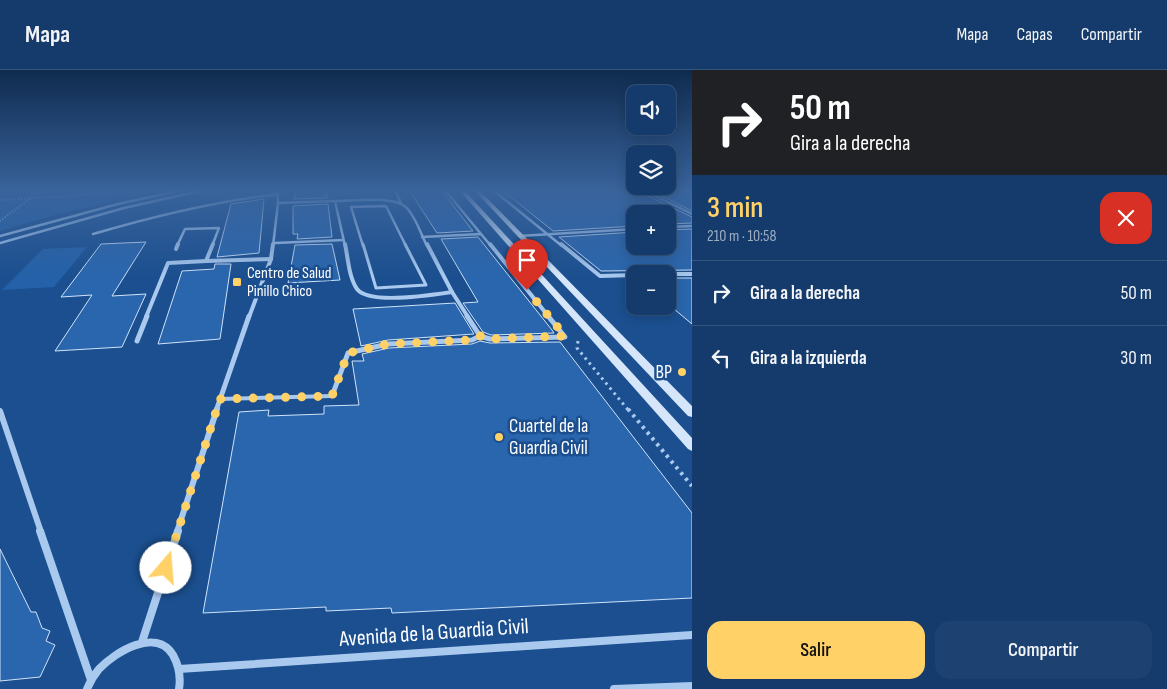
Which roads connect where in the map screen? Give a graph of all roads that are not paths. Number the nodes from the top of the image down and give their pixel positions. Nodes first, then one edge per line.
1 (63, 219) edge
2 (84, 219) edge
3 (147, 219) edge
4 (277, 219) edge
5 (339, 219) edge
6 (355, 219) edge
7 (393, 219) edge
8 (413, 219) edge
9 (469, 219) edge
10 (487, 219) edge
11 (503, 219) edge
12 (529, 219) edge
13 (692, 226) edge
14 (676, 227) edge
15 (626, 230) edge
16 (93, 234) dead end
17 (482, 234) junction
18 (548, 234) junction
19 (0, 236) edge
20 (519, 236) junction
21 (422, 237) junction
22 (343, 240) junction
23 (0, 242) edge
24 (275, 243) junction
25 (176, 249) dead end
26 (271, 259) junction
27 (206, 261) junction
28 (676, 274) edge
29 (692, 274) edge
30 (626, 275) edge
31 (376, 288) joint
32 (452, 292) junction
33 (480, 336) junction
34 (137, 341) dead end
35 (332, 396) joint
36 (220, 399) junction
37 (0, 411) edge
38 (692, 413) edge
39 (2, 429) edge
40 (692, 446) edge
41 (692, 635) edge
42 (142, 642) junction
43 (179, 669) junction
44 (91, 680) junction
45 (692, 686) edge
46 (87, 689) edge
47 (179, 689) edge
48 (614, 689) edge

1 - 19 street
2 - 23 street
3 - 16 street
4 - 24 street
5 - 22 street
6 - 31 street
7 - 31 street
8 - 21 street
9 - 17 street
10 - 40 main road
11 - 20 main road
12 - 18 street
13 - 14 street
15 - 18 street
17 - 21 street
17 - 33 street
18 - 20 street
18 - 30 street
20 - 38 main road
21 - 32 street
22 - 24 street
22 - 32 street
24 - 26 street
25 - 27 street
26 - 27 street
26 - 36 street
27 - 34 street
28 - 29 street
32 - 33 street
33 - 35 street
35 - 36 lane
36 - 42 street
37 - 39 street
39 - 44 street
41 - 43 street, Avenida de la Guardia Civil
42 - 43 street
42 - 44 street
43 - 47 street
44 - 46 street
45 - 48 street

